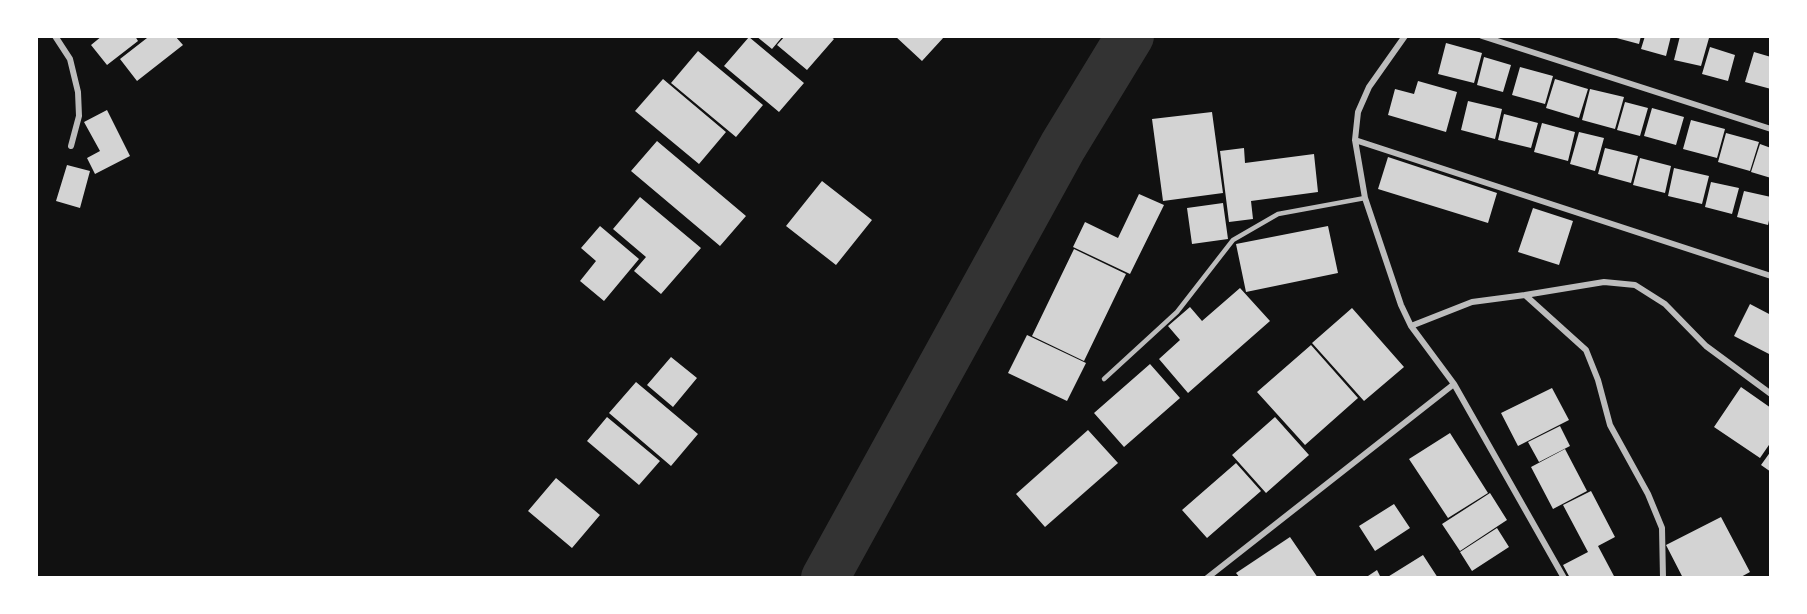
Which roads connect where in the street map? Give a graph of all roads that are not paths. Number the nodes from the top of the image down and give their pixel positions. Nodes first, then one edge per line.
1 (55, 36) edge
2 (1405, 36) edge
3 (1482, 36) edge
4 (1771, 129) edge
5 (1355, 140) junction
6 (71, 146) dead end
7 (1365, 198) junction
8 (1771, 276) edge
9 (1525, 295) junction
10 (1411, 326) junction
11 (1104, 379) dead end
12 (1454, 384) junction
13 (1771, 394) edge
14 (1207, 578) edge
15 (1564, 578) edge
16 (1663, 578) edge

1 - 6 street
2 - 5 street
3 - 4 street
5 - 7 street
5 - 8 street
7 - 10 street
7 - 11 lane
9 - 10 street
9 - 13 street
9 - 16 street
10 - 12 street
12 - 14 street
12 - 15 street

